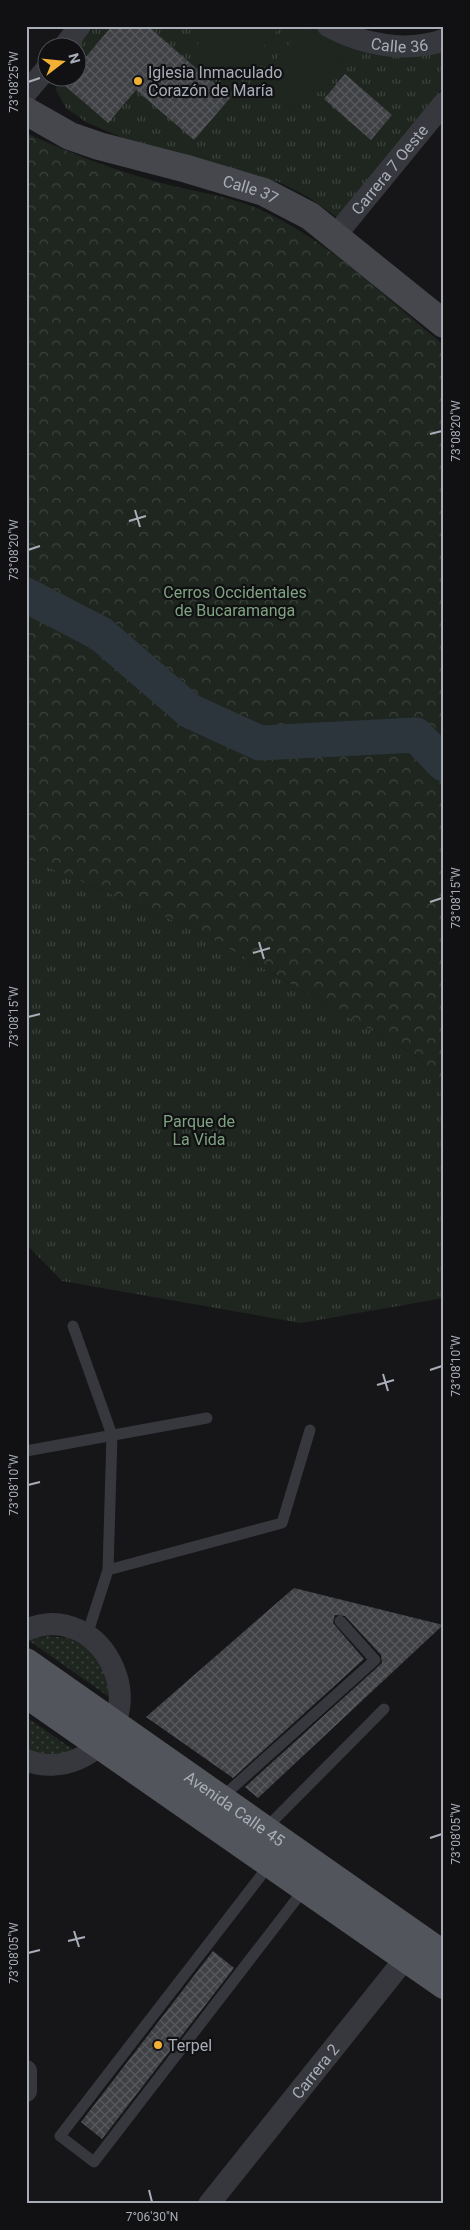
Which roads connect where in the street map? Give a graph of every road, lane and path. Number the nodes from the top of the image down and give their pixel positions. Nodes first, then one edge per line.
1 (80, 26) edge
2 (328, 26) edge
3 (440, 36) edge
4 (71, 38) edge
5 (38, 79) edge
6 (26, 93) edge
7 (444, 103) edge
8 (26, 111) edge
9 (335, 236) junction
10 (441, 317) edge
11 (73, 1326) dead end
12 (207, 1418) dead end
13 (310, 1430) dead end
14 (112, 1436) junction
15 (26, 1451) edge
16 (108, 1570) junction
17 (340, 1621) dead end
18 (26, 1630) edge
19 (86, 1636) junction
20 (26, 1662) edge
21 (26, 1694) edge
22 (384, 1709) dead end
23 (107, 1734) junction
24 (28, 1764) edge
25 (221, 1798) junction
26 (265, 1830) junction
27 (270, 1864) junction
28 (305, 1888) junction
29 (414, 1949) junction
30 (444, 1955) edge
31 (444, 1985) edge
32 (26, 2071) edge
33 (26, 2091) edge
34 (209, 2204) edge

1 - 4 street
2 - 3 street, Calle 36
5 - 6 street
7 - 9 street, Carrera 7 Oeste
8 - 9 street, Calle 37
9 - 10 street, Calle 37
11 - 14 lane
12 - 14 lane
13 - 16 lane
14 - 15 lane
14 - 16 lane
16 - 19 lane
17 - 25 lane
18 - 19 street
19 - 23 street
20 - 23 main road, Avenida Calle 45
21 - 23 main road, Avenida Calle 45
22 - 26 lane
23 - 24 street
23 - 25 main road, Avenida Calle 45
23 - 27 main road, Avenida Calle 45
25 - 26 main road, Avenida Calle 45
26 - 29 main road, Avenida Calle 45
27 - 28 main road, Avenida Calle 45
27 - 28 lane
28 - 29 main road, Avenida Calle 45
29 - 30 main road, Avenida Calle 45
29 - 31 main road, Avenida Calle 45
29 - 34 street, Carrera 2
32 - 33 street

